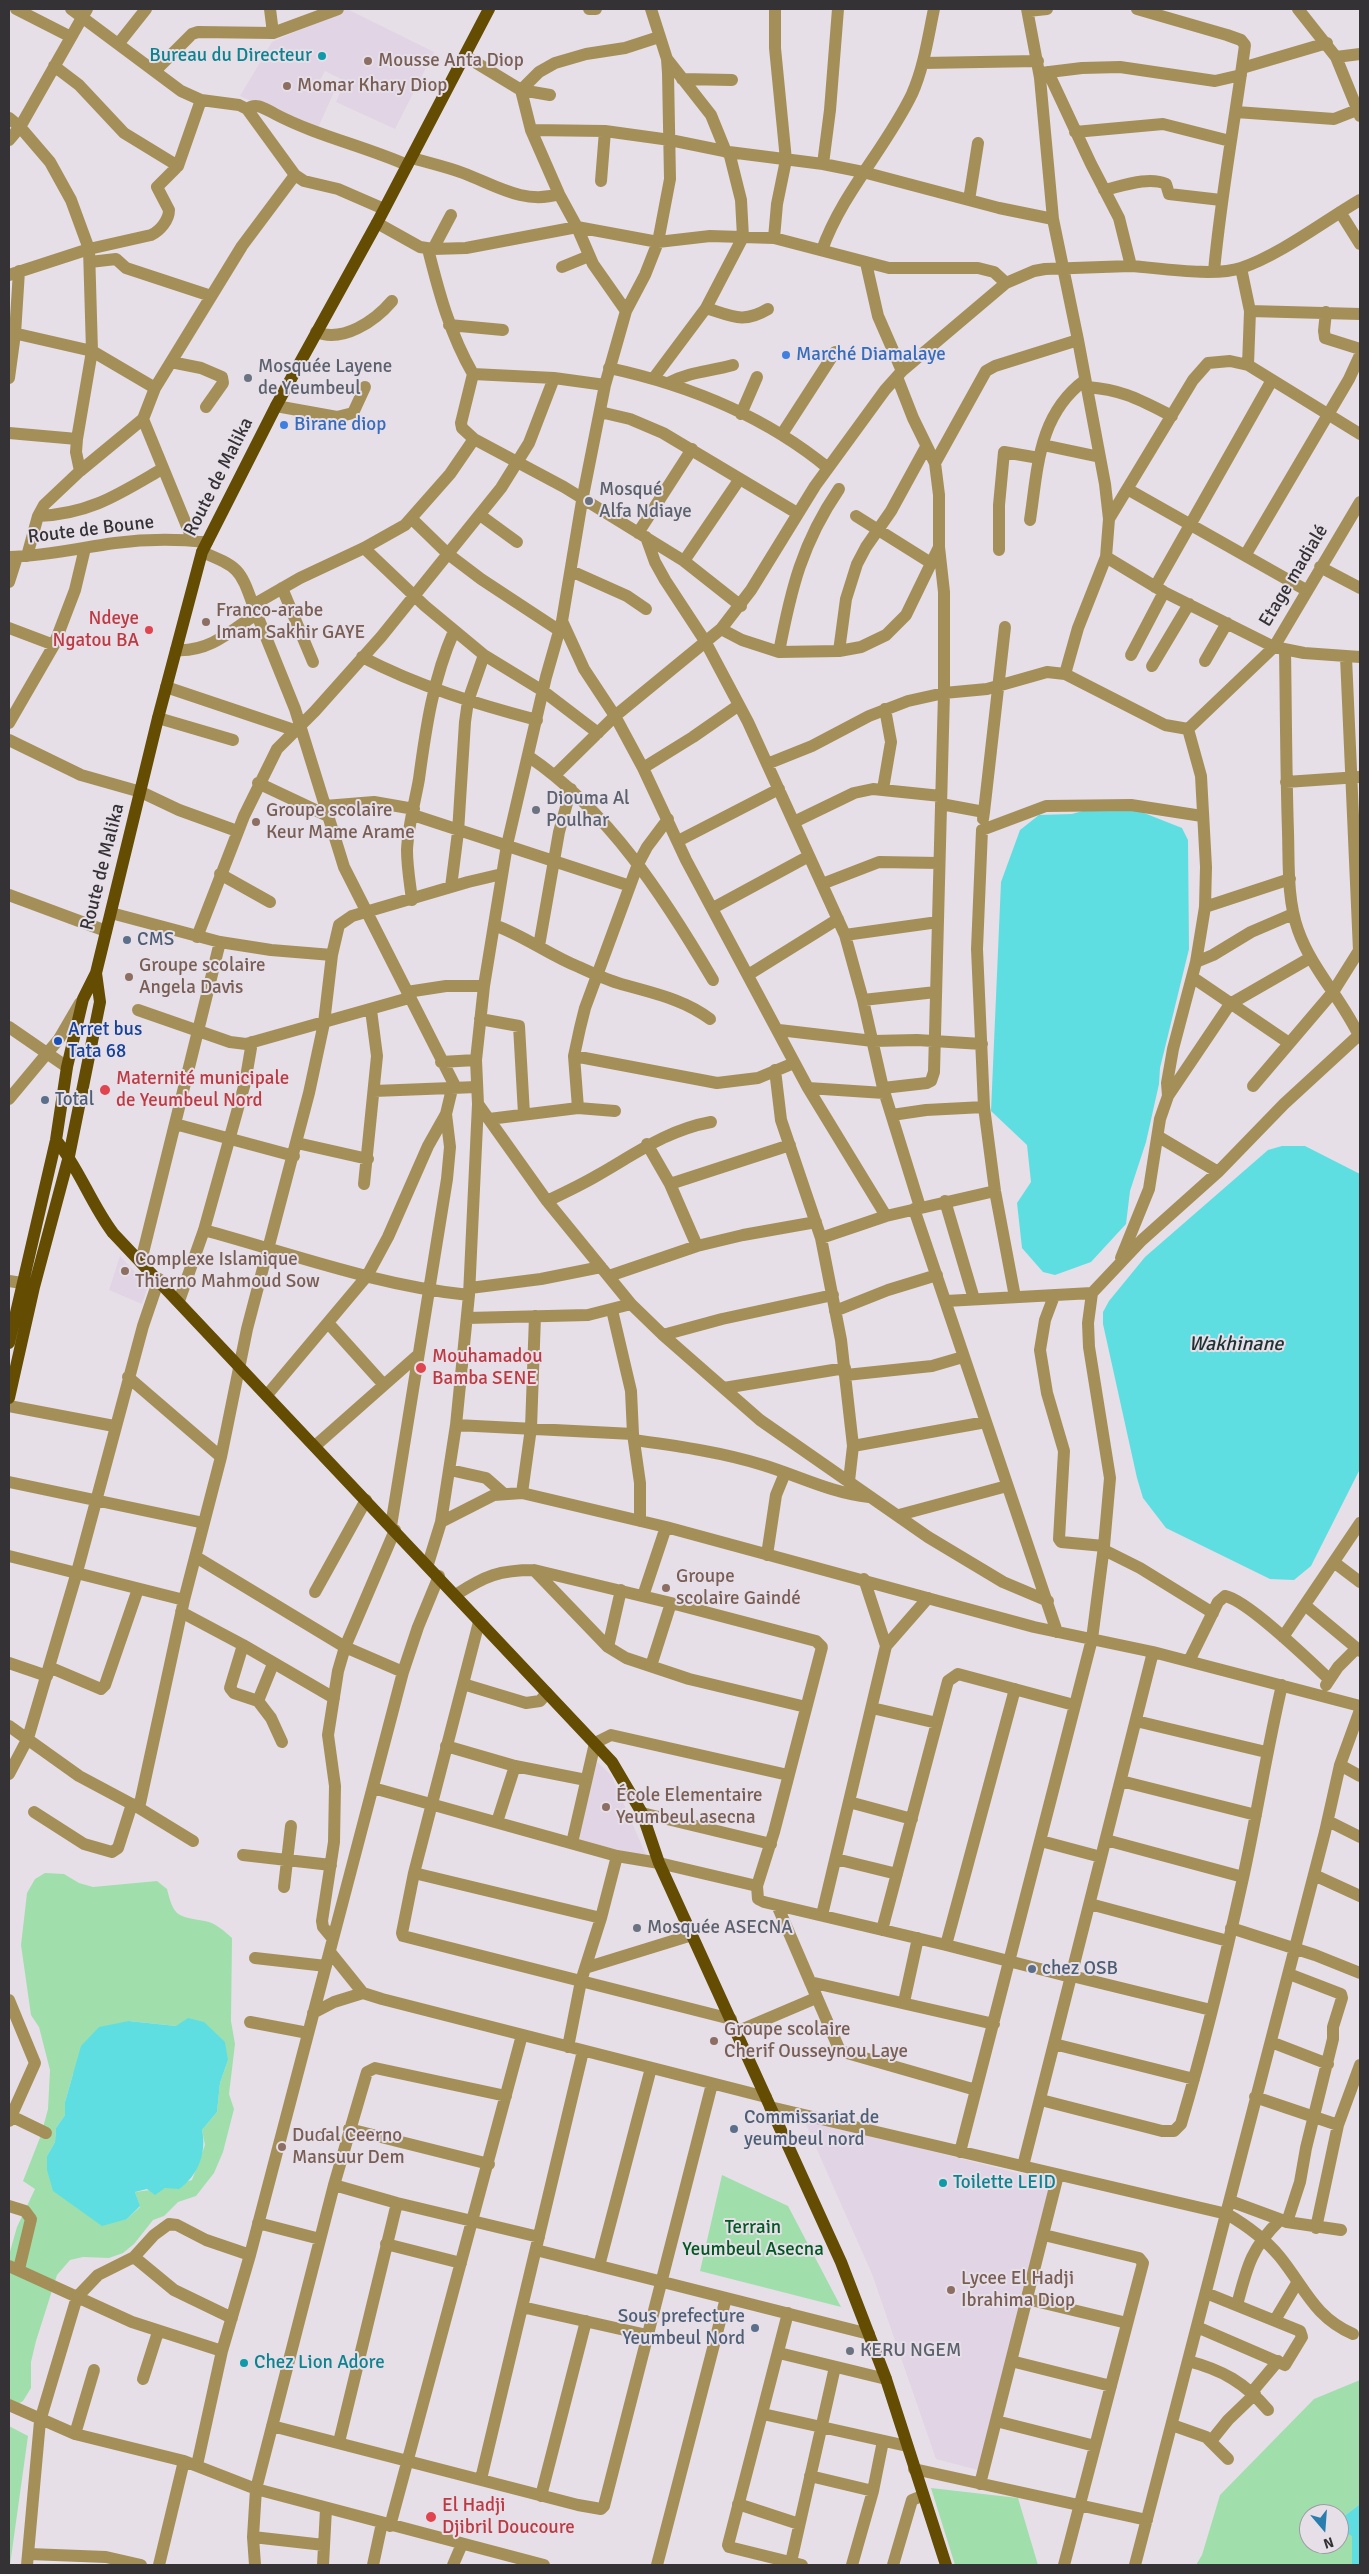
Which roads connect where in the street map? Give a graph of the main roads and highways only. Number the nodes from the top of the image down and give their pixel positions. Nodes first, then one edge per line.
1 (489, 9) edge
2 (96, 973) junction
3 (56, 1140) junction
4 (69, 1156) junction
5 (9, 1343) edge
6 (9, 1398) edge
7 (946, 2565) edge

1 - 2 main road, Route de Malika
2 - 3 main road, Route de Malika
2 - 4 main road, Route de Malika
3 - 4 main road
3 - 5 main road, Route de Malika
4 - 6 main road, Route de Malika
4 - 7 main road

